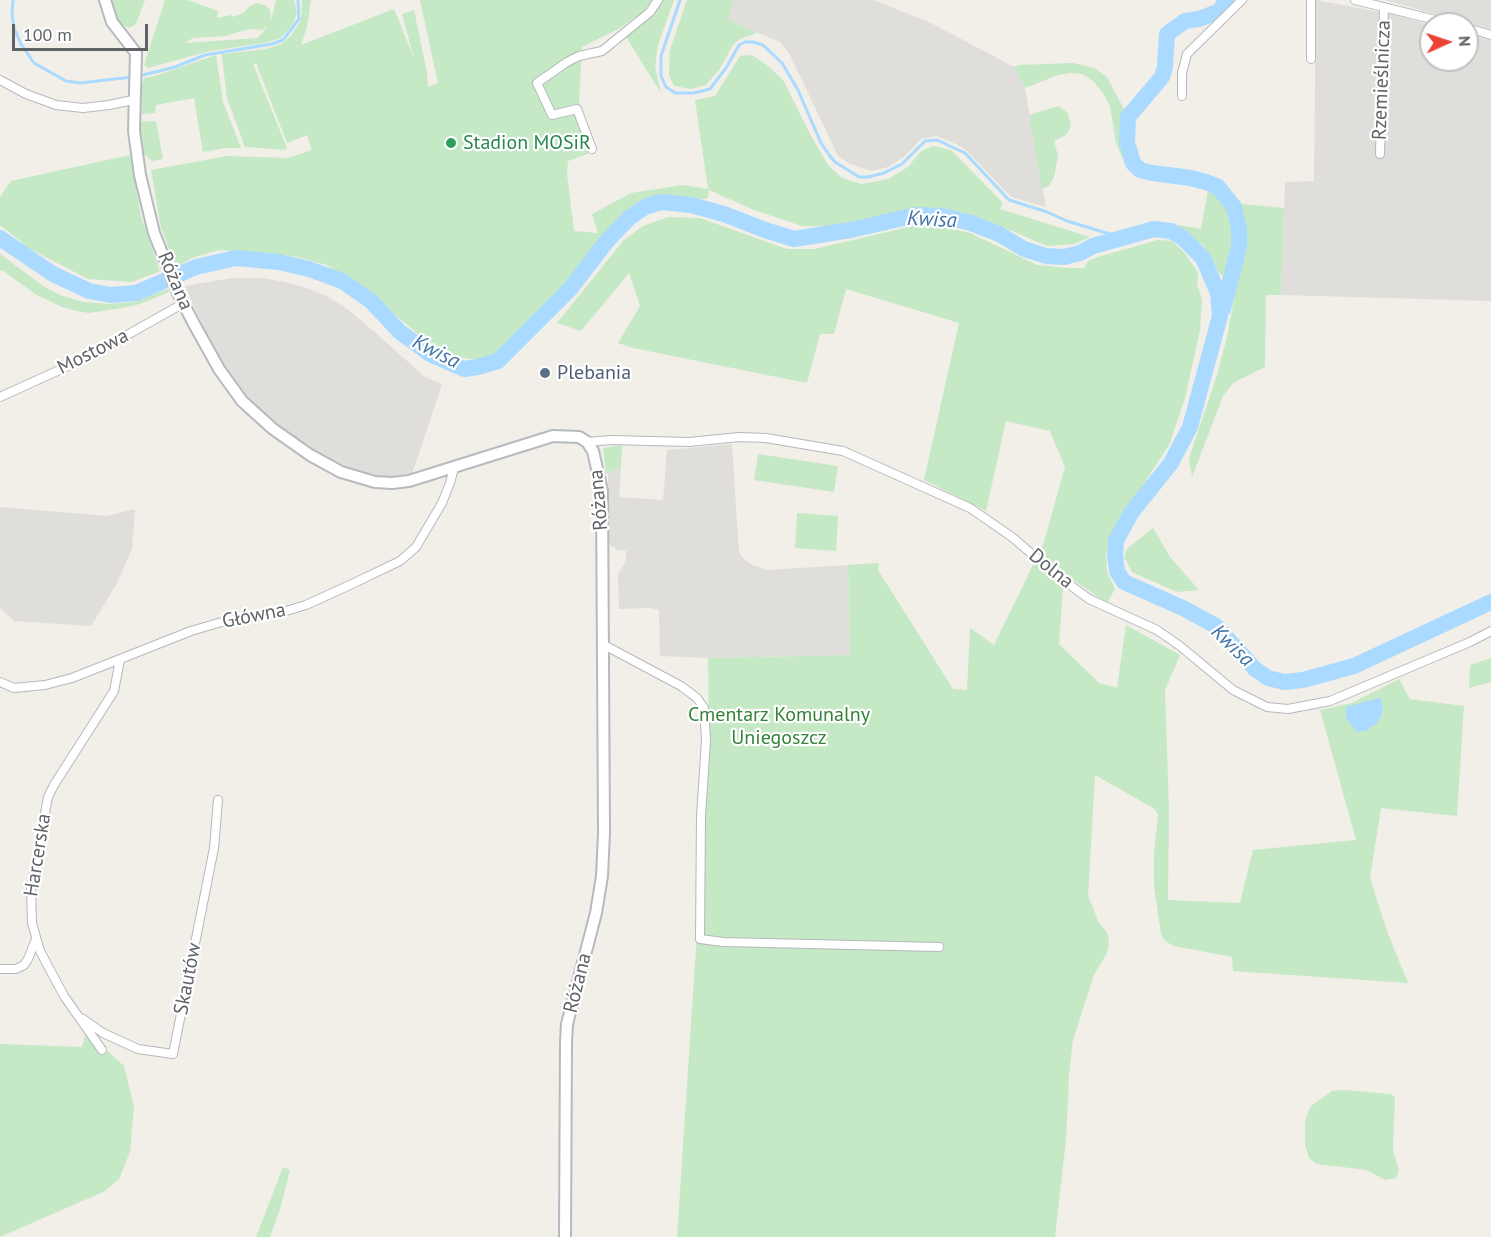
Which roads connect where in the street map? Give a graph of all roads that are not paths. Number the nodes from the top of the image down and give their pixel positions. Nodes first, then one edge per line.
1 (105, 0) edge
2 (658, 0) edge
3 (1239, 0) edge
4 (1311, 0) edge
5 (1355, 0) edge
6 (1388, 5) edge
7 (1419, 14) edge
8 (1311, 58) dead end
9 (0, 80) edge
10 (1182, 96) dead end
11 (133, 100) junction
12 (592, 149) dead end
13 (1380, 154) dead end
14 (184, 303) junction
15 (0, 396) edge
16 (587, 442) junction
17 (454, 468) junction
18 (1491, 631) edge
19 (604, 645) junction
20 (120, 660) junction
21 (0, 682) edge
22 (218, 800) dead end
23 (36, 939) junction
24 (939, 947) dead end
25 (0, 969) edge
26 (77, 1015) junction
27 (102, 1050) dead end
28 (565, 1237) edge

1 - 11 street, Różana
2 - 12 street
3 - 10 street
4 - 8 street
5 - 6 street, Rzemieślnicza
6 - 7 street, Rzemieślnicza
6 - 13 street, Rzemieślnicza
9 - 11 street
11 - 14 street, Różana
14 - 15 street, Mostowa
14 - 17 street, Różana
16 - 17 street, Różana
16 - 18 street, Dolna
16 - 19 street, Różana
17 - 20 street, Główna
19 - 24 street
19 - 28 street, Różana
20 - 21 street, Główna
20 - 23 street, Harcerska
22 - 26 street, Skautów
23 - 25 street
23 - 26 street, Harcerska
26 - 27 street, Harcerska

